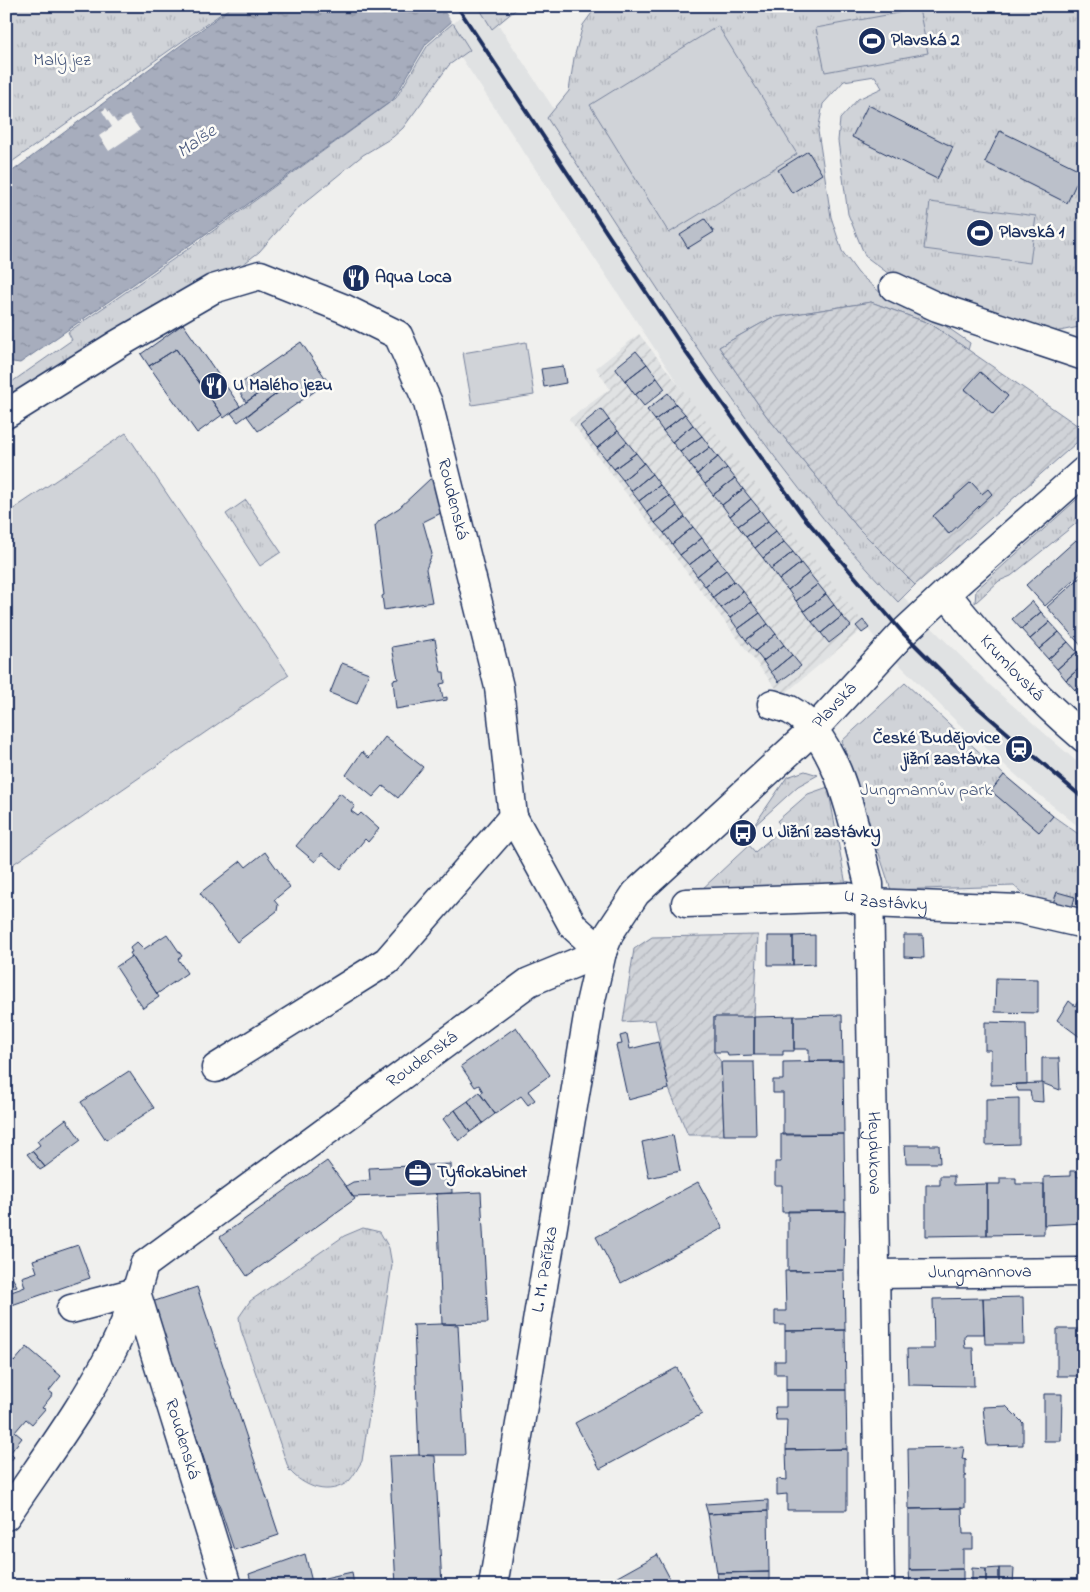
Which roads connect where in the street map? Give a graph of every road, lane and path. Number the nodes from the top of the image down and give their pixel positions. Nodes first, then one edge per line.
1 (894, 286) dead end
2 (1084, 356) edge
3 (6, 414) edge
4 (1084, 471) edge
5 (946, 593) junction
6 (772, 704) dead end
7 (813, 730) junction
8 (1084, 738) edge
9 (513, 817) junction
10 (686, 903) dead end
11 (869, 903) junction
12 (1084, 924) edge
13 (602, 952) junction
14 (216, 1068) dead end
15 (1084, 1272) edge
16 (875, 1274) junction
17 (136, 1292) junction
18 (71, 1309) dead end
19 (6, 1516) edge
20 (226, 1582) edge
21 (493, 1586) edge
22 (880, 1586) edge

1 - 2 street
3 - 9 street, Roudenská
4 - 5 street, Plavská
5 - 7 street, Plavská
5 - 8 street, Krumlovská
6 - 7 street, Heydukova
7 - 11 street, Heydukova
7 - 13 street, Plavská
9 - 13 street, Roudenská
9 - 14 street
10 - 11 street, U Zastávky
11 - 12 street, U Zastávky
11 - 16 street, Heydukova
13 - 17 street, Roudenská
13 - 21 street, L. M. Pařízka
15 - 16 street, Jungmannova
16 - 22 street, Heydukova
17 - 18 street
17 - 19 street, Roudenská
17 - 20 street, Roudenská

